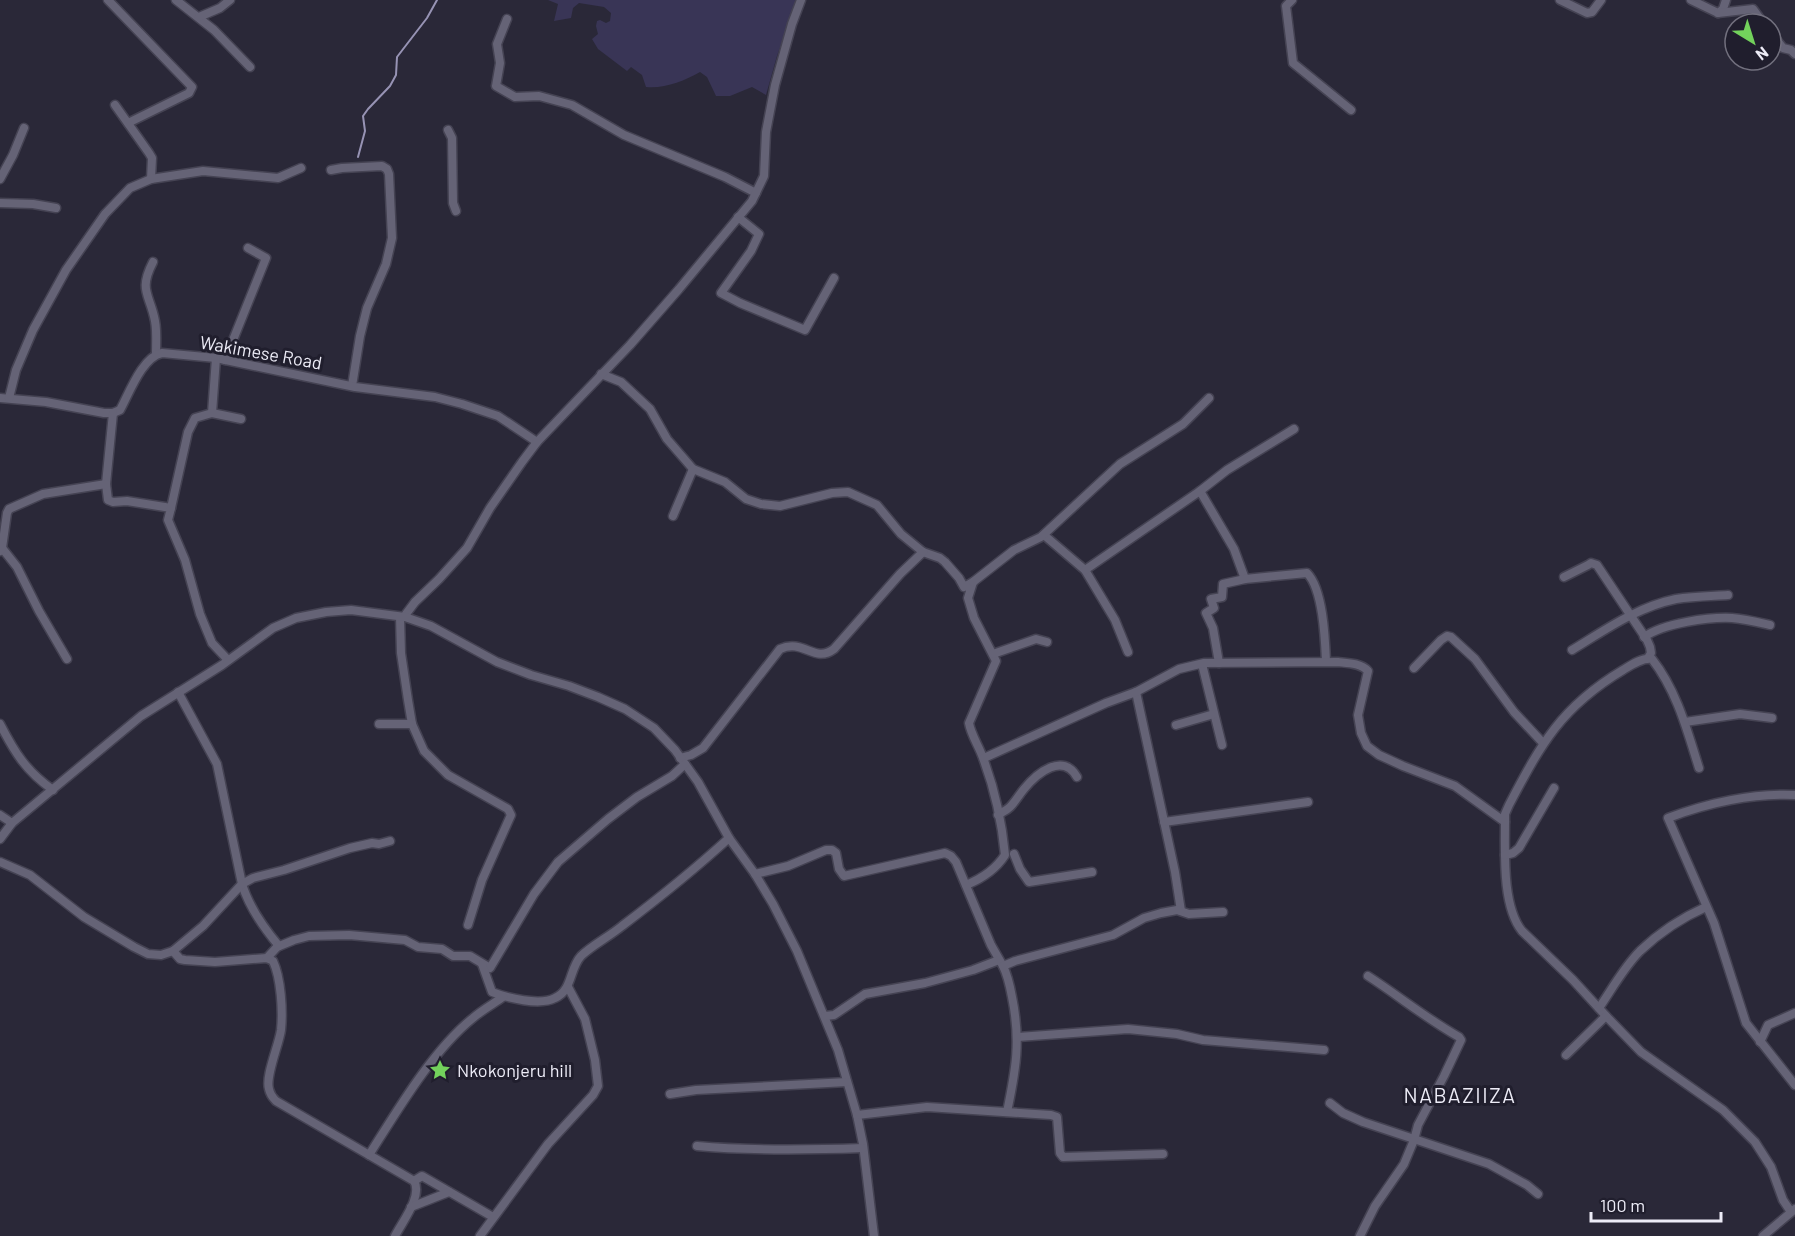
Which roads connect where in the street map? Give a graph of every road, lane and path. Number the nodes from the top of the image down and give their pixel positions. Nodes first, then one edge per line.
1 (108, 0) edge
2 (176, 0) edge
3 (230, 0) edge
4 (801, 0) edge
5 (1292, 0) edge
6 (1560, 0) edge
7 (1601, 0) edge
8 (1691, 0) edge
9 (1726, 0) edge
10 (1718, 12) junction
11 (1755, 12) edge
12 (199, 17) junction
13 (507, 19) dead end
14 (250, 67) dead end
15 (115, 105) dead end
16 (1351, 110) dead end
17 (128, 123) junction
18 (24, 128) dead end
19 (448, 130) dead end
20 (301, 168) dead end
21 (332, 170) dead end
22 (0, 179) edge
23 (151, 179) junction
24 (756, 193) junction
25 (0, 203) edge
26 (56, 208) dead end
27 (456, 212) dead end
28 (738, 217) junction
29 (248, 248) dead end
30 (153, 262) dead end
31 (834, 278) dead end
32 (156, 354) junction
33 (220, 359) junction
34 (601, 374) junction
35 (352, 386) junction
36 (4, 398) edge
37 (1209, 398) dead end
38 (212, 412) junction
39 (113, 413) junction
40 (241, 419) dead end
41 (1294, 429) dead end
42 (537, 442) junction
43 (693, 469) junction
44 (106, 484) junction
45 (1200, 491) junction
46 (171, 508) junction
47 (673, 516) dead end
48 (1044, 535) junction
49 (1, 550) edge
50 (922, 552) junction
51 (1085, 570) junction
52 (1564, 577) dead end
53 (1245, 579) junction
54 (973, 582) junction
55 (1728, 595) dead end
56 (1630, 615) junction
57 (403, 617) junction
58 (1770, 625) dead end
59 (1644, 637) junction
60 (1047, 642) dead end
61 (1572, 650) dead end
62 (1128, 652) dead end
63 (993, 654) junction
64 (67, 658) dead end
65 (1648, 658) junction
66 (228, 660) junction
67 (1326, 661) junction
68 (1219, 663) junction
69 (1202, 664) junction
70 (1414, 668) dead end
71 (178, 692) junction
72 (1136, 692) junction
73 (1214, 714) junction
74 (1772, 718) dead end
75 (1685, 722) junction
76 (412, 723) junction
77 (0, 724) edge
78 (379, 724) dead end
79 (1176, 725) dead end
80 (1543, 743) junction
81 (1222, 745) dead end
82 (984, 758) junction
83 (682, 761) junction
84 (1699, 768) dead end
85 (1077, 777) dead end
86 (1554, 788) dead end
87 (53, 790) junction
88 (1795, 795) edge
89 (1308, 801) dead end
90 (0, 815) edge
91 (998, 815) junction
92 (1164, 822) junction
93 (1504, 822) junction
94 (12, 823) junction
95 (729, 838) junction
96 (0, 839) edge
97 (390, 841) dead end
98 (1014, 854) dead end
99 (1505, 855) junction
100 (0, 862) edge
101 (1092, 872) dead end
102 (755, 874) junction
103 (242, 884) junction
104 (966, 885) junction
105 (1706, 907) junction
106 (1181, 911) junction
107 (1223, 912) dead end
108 (468, 925) dead end
109 (279, 946) junction
110 (173, 951) junction
111 (267, 958) junction
112 (1001, 963) junction
113 (482, 964) junction
114 (1368, 976) dead end
115 (568, 987) junction
116 (503, 997) junction
117 (1599, 1008) junction
118 (1795, 1013) edge
119 (825, 1016) junction
120 (1605, 1016) junction
121 (1018, 1037) junction
122 (1760, 1042) junction
123 (1324, 1050) dead end
124 (1566, 1055) dead end
125 (847, 1082) junction
126 (1795, 1085) edge
127 (670, 1094) dead end
128 (1330, 1103) dead end
129 (1007, 1112) junction
130 (857, 1114) junction
131 (1414, 1140) junction
132 (696, 1146) dead end
133 (863, 1148) junction
134 (1163, 1154) dead end
135 (369, 1155) junction
136 (414, 1181) junction
137 (449, 1192) junction
138 (1538, 1194) dead end
139 (411, 1207) junction
140 (1793, 1211) edge
141 (493, 1217) junction
142 (394, 1236) edge
143 (480, 1236) edge
144 (874, 1236) edge
145 (1360, 1236) edge
146 (1763, 1236) edge

1 - 17 street
2 - 12 street
3 - 12 street
4 - 24 street
5 - 16 street
6 - 7 street
8 - 10 street
9 - 10 street
10 - 11 street
12 - 14 street
13 - 24 street
15 - 17 street
17 - 23 street
18 - 22 street
19 - 27 street
20 - 23 street
21 - 35 street
23 - 36 street
24 - 28 street
25 - 26 street
28 - 31 street
28 - 34 street
29 - 33 street
30 - 32 street
32 - 33 street, Wakimese Road
32 - 39 street
33 - 35 street, Wakimese Road
33 - 38 street
34 - 42 street
34 - 43 street
35 - 42 street, Wakimese Road
36 - 39 street
37 - 48 street
38 - 40 street
38 - 46 street
39 - 44 street
41 - 45 street
42 - 57 street
43 - 47 street
43 - 50 street
44 - 46 street
44 - 49 street
45 - 51 street
45 - 53 street
46 - 66 street
48 - 51 street
48 - 54 street
49 - 64 street
50 - 54 street
50 - 83 street
51 - 62 street
52 - 56 street
53 - 67 street
53 - 68 street
54 - 63 street
55 - 56 street
56 - 59 street
56 - 61 street
57 - 66 street
57 - 76 street
57 - 83 street
58 - 59 street
59 - 65 street
60 - 63 street
63 - 82 street
65 - 75 street
65 - 80 street
66 - 71 street
67 - 68 street
67 - 93 street
68 - 69 street
69 - 72 street
69 - 73 street
70 - 80 street
71 - 87 street
71 - 103 street
72 - 82 street
72 - 92 street
73 - 79 street
73 - 81 street
74 - 75 street
75 - 84 street
76 - 78 street
76 - 108 street
77 - 87 street
80 - 93 street
82 - 91 street
83 - 95 street
83 - 113 street
85 - 91 street
86 - 99 street
87 - 94 street
88 - 105 street
89 - 92 street
90 - 94 street
91 - 104 street
92 - 106 street
93 - 99 street
94 - 96 street
95 - 102 street
95 - 115 street
97 - 103 street
98 - 101 street
99 - 117 street
100 - 110 street
102 - 104 street
102 - 119 street
103 - 109 street
103 - 110 street
104 - 112 street
105 - 117 street
105 - 122 street
106 - 107 street
106 - 112 street
109 - 111 street
109 - 113 street
110 - 111 street
111 - 135 street
112 - 119 street
112 - 121 street
113 - 116 street
114 - 131 street
115 - 116 street
115 - 141 street
116 - 135 street
117 - 120 street
118 - 122 street
119 - 125 street
120 - 124 street
120 - 140 street
121 - 123 street
121 - 129 street
122 - 126 street
125 - 127 street
125 - 130 street
128 - 131 street
129 - 130 street
129 - 134 street
130 - 133 street
131 - 138 street
131 - 145 street
132 - 133 street
133 - 144 street
135 - 136 street
136 - 137 street
136 - 139 street
137 - 139 street
137 - 141 street
139 - 142 street
140 - 146 street
141 - 143 street

